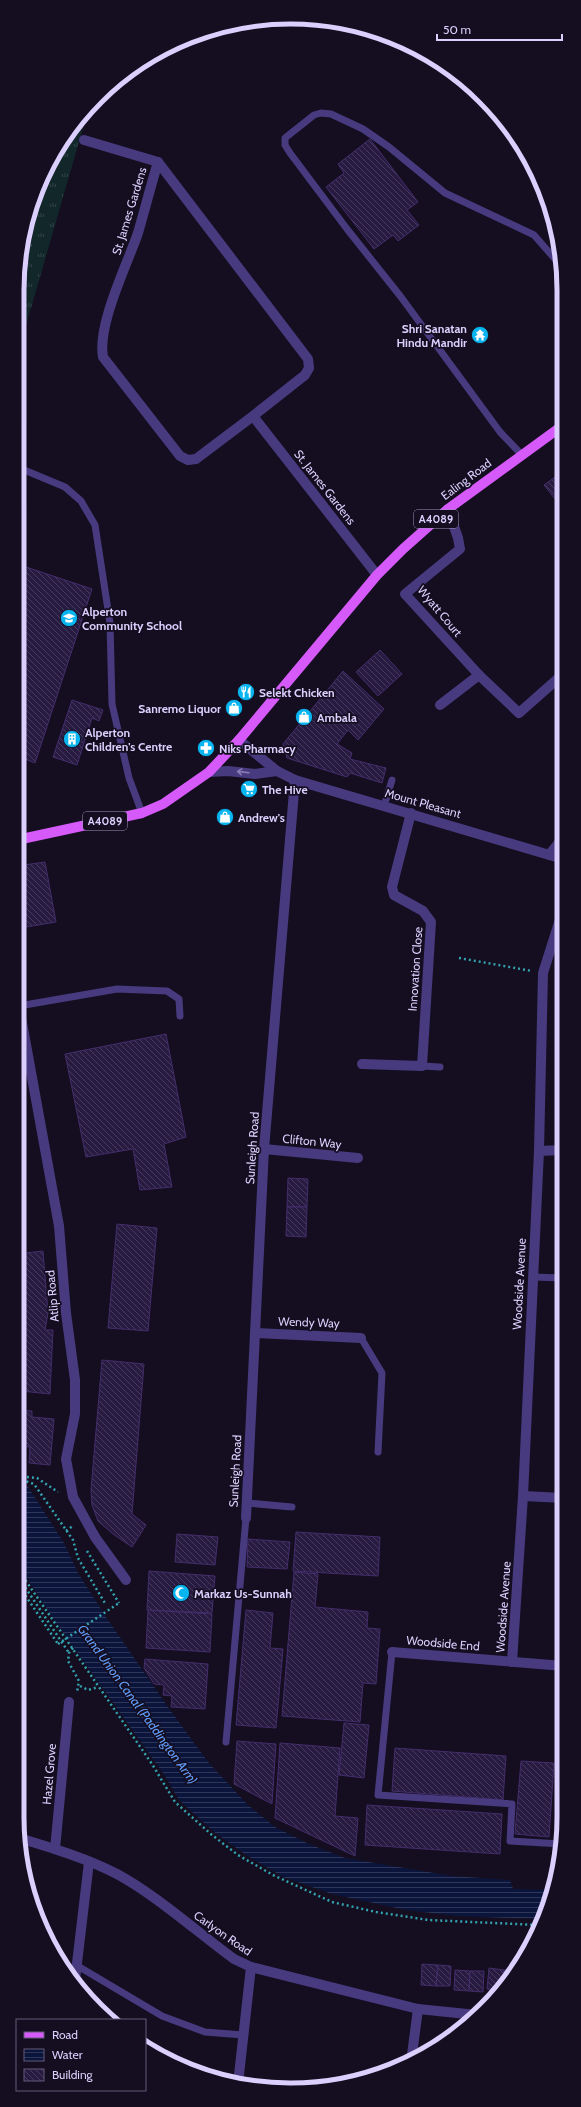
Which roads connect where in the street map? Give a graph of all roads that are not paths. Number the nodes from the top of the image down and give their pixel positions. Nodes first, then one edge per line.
1 (84, 140) dead end
2 (158, 162) junction
3 (555, 259) edge
4 (253, 416) junction
5 (557, 429) edge
6 (521, 454) junction
7 (24, 470) edge
8 (448, 509) junction
9 (377, 575) junction
10 (479, 675) junction
11 (557, 679) edge
12 (440, 705) dead end
13 (239, 740) junction
14 (276, 771) junction
15 (209, 772) junction
16 (295, 780) junction
17 (392, 780) dead end
18 (384, 806) junction
19 (142, 813) junction
20 (411, 813) junction
21 (24, 838) edge
22 (557, 845) edge
23 (549, 855) junction
24 (557, 857) edge
25 (557, 929) edge
26 (24, 1005) edge
27 (180, 1016) dead end
28 (24, 1033) edge
29 (28, 1054) junction
30 (24, 1055) edge
31 (362, 1064) dead end
32 (422, 1066) junction
33 (440, 1068) dead end
34 (264, 1149) junction
35 (557, 1150) edge
36 (539, 1151) junction
37 (358, 1158) dead end
38 (533, 1277) junction
39 (557, 1278) edge
40 (256, 1333) junction
41 (361, 1338) joint
42 (378, 1452) dead end
43 (523, 1496) junction
44 (557, 1498) edge
45 (247, 1503) junction
46 (292, 1506) dead end
47 (246, 1518) joint
48 (126, 1580) dead end
49 (392, 1652) joint
50 (512, 1662) junction
51 (557, 1665) edge
52 (69, 1702) dead end
53 (226, 1742) dead end
54 (25, 1840) edge
55 (555, 1844) edge
56 (55, 1849) junction
57 (89, 1862) junction
58 (76, 1965) junction
59 (251, 1967) junction
60 (75, 1974) edge
61 (418, 2009) junction
62 (469, 2014) edge
63 (243, 2035) junction
64 (412, 2054) edge
65 (239, 2078) edge

1 - 2 street
2 - 4 street, St. James Gardens
2 - 4 street, St. James Gardens
3 - 6 lane
4 - 9 street, St. James Gardens
5 - 6 main road, Ealing Road / A4089
6 - 8 main road, Ealing Road / A4089
7 - 19 lane
8 - 9 main road, Ealing Road / A4089
8 - 10 street, Wyatt Court
9 - 13 main road, Ealing Road / A4089
10 - 11 street, Wyatt Court
10 - 12 street
13 - 14 street, Mount Pleasant
13 - 15 main road, A4089
14 -> 15 street
14 - 16 street, Mount Pleasant
15 - 19 main road, A4089
16 - 18 street, Mount Pleasant
16 - 34 street, Sunleigh Road
17 - 18 lane
18 - 20 street, Mount Pleasant
19 - 21 main road, A4089
20 - 23 street, Mount Pleasant
20 - 32 street, Innovation Close
22 - 23 street
23 - 24 street, Mount Pleasant
25 - 36 street, Woodside Avenue
26 - 27 lane
28 - 29 street, Atlip Road
29 - 30 lane
29 - 48 street, Atlip Road
31 - 32 street
32 - 33 lane
34 - 37 street, Clifton Way
34 - 40 street, Sunleigh Road
35 - 36 street
36 - 38 street, Woodside Avenue
38 - 39 lane
38 - 43 street, Woodside Avenue
40 - 41 street, Wendy Way
40 - 45 street, Sunleigh Road
41 - 42 lane
43 - 44 street
43 - 50 street, Woodside Avenue
45 - 46 lane
45 - 47 street, Sunleigh Road
47 - 53 lane
49 - 50 street, Woodside End
49 - 55 lane
50 - 51 street, Woodside End
52 - 56 street, Hazel Grove
54 - 56 street, Carlyon Road
56 - 57 street, Carlyon Road
57 - 58 street
57 - 59 street, Carlyon Road
58 - 60 street
58 - 63 lane
59 - 61 street, Carlyon Road
59 - 63 street
61 - 62 street, Carlyon Road
61 - 64 street
63 - 65 street

